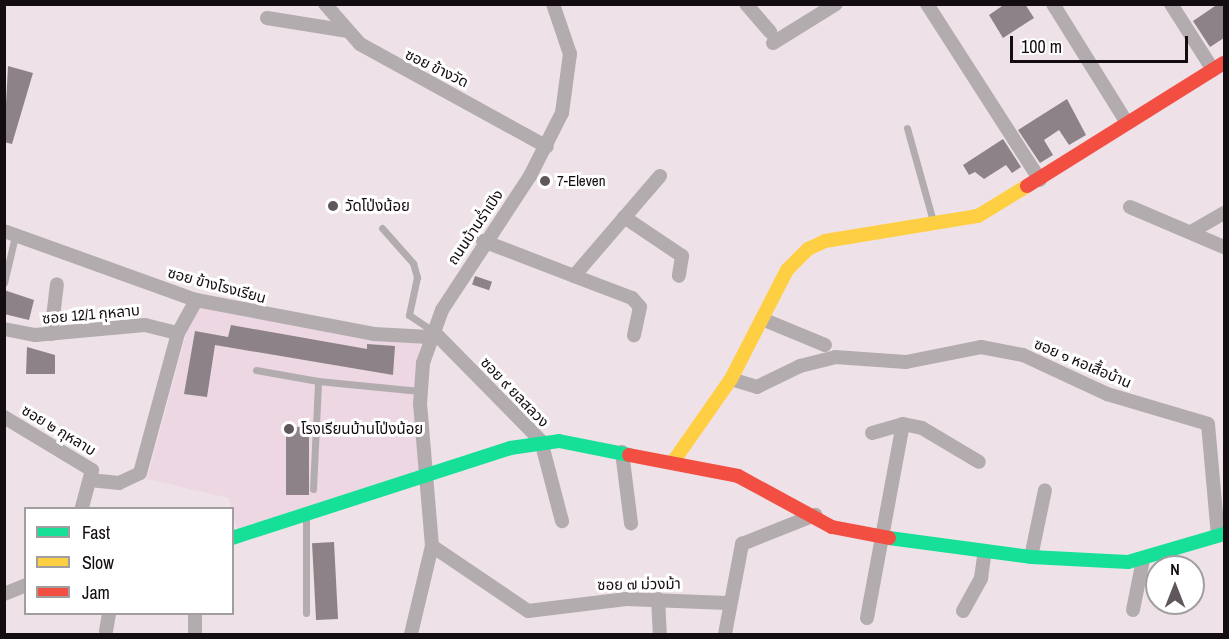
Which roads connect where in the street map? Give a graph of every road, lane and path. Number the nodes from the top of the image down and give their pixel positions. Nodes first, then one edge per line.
1 (325, 4) edge
2 (553, 4) edge
3 (746, 4) edge
4 (836, 4) edge
5 (927, 4) edge
6 (1053, 4) edge
7 (1171, 4) edge
8 (267, 18) dead end
9 (348, 31) junction
10 (1219, 66) edge
11 (1127, 123) junction
12 (907, 128) dead end
13 (547, 147) junction
14 (660, 176) dead end
15 (1040, 180) junction
16 (1130, 207) dead end
17 (1224, 213) edge
18 (624, 218) junction
19 (382, 228) dead end
20 (935, 228) junction
21 (1191, 232) junction
22 (10, 233) edge
23 (483, 241) junction
24 (1224, 246) edge
25 (574, 276) junction
26 (679, 276) dead end
27 (4, 283) edge
28 (57, 284) dead end
29 (196, 300) junction
30 (762, 319) junction
31 (4, 329) edge
32 (178, 333) junction
33 (51, 334) junction
34 (431, 334) junction
35 (634, 336) dead end
36 (825, 345) dead end
37 (256, 370) dead end
38 (731, 379) junction
39 (318, 381) junction
40 (420, 391) junction
41 (4, 417) edge
42 (903, 424) junction
43 (872, 433) dead end
44 (541, 441) junction
45 (622, 452) junction
46 (673, 462) junction
47 (979, 462) dead end
48 (428, 475) junction
49 (90, 480) junction
50 (313, 489) dead end
51 (1045, 490) dead end
52 (82, 507) edge
53 (306, 513) junction
54 (815, 515) junction
55 (562, 521) dead end
56 (631, 523) dead end
57 (1221, 535) edge
58 (878, 536) junction
59 (234, 537) edge
60 (432, 546) junction
61 (985, 551) junction
62 (1031, 557) junction
63 (1143, 560) junction
64 (24, 586) edge
65 (6, 597) edge
66 (658, 599) junction
67 (727, 603) junction
68 (1133, 610) dead end
69 (963, 611) dead end
70 (306, 613) dead end
71 (109, 615) edge
72 (195, 615) edge
73 (867, 618) dead end
74 (106, 631) dead end
75 (195, 634) edge
76 (411, 634) edge
77 (660, 634) edge
78 (725, 634) edge

1 - 9 street, ซอย ข้างวัด
2 - 13 street, ถนนบ้านร่ำเปิง
3 - 4 street
5 - 15 street
6 - 11 street
7 - 10 street
8 - 9 street
9 - 13 street, ซอย ข้างวัด
10 - 11 street
11 - 15 street
12 - 20 lane
13 - 23 street, ถนนบ้านร่ำเปิง
14 - 18 street
15 - 20 street
16 - 21 street
17 - 21 street
18 - 25 street
18 - 26 street
19 - 34 lane
20 - 30 street
21 - 24 street
22 - 27 lane
22 - 29 street, ซอย ข้างโรงเรียน
23 - 25 street
23 - 34 street, ถนนบ้านร่ำเปิง
25 - 35 street
28 - 33 street
29 - 32 street
29 - 34 street, ซอย ข้างโรงเรียน
30 - 36 street
30 - 38 street
31 - 33 street, ซอย 12/1 กุหลาบ
32 - 33 street, ซอย 12/1 กุหลาบ
32 - 49 street
34 - 40 street, ถนนบ้านร่ำเปิง
34 - 44 street, ซอย ๙ ยลสลวง
37 - 39 lane
38 - 46 street
38 - 57 street, ซอย ๑ หอเสื้อบ้าน
39 - 40 lane
39 - 50 lane
40 - 48 street, ถนนบ้านร่ำเปิง
41 - 49 street, ซอย ๒ กุหลาบ
42 - 43 street
42 - 47 street
42 - 58 street
44 - 45 street
44 - 48 street
44 - 55 street, ซอย ๙ ยลสลวง
45 - 46 street
45 - 56 street
46 - 54 street
48 - 53 street
48 - 60 street, ถนนบ้านร่ำเปิง
49 - 52 street, ซอย ๒ กุหลาบ
51 - 62 street
53 - 59 street
53 - 70 lane
54 - 58 street
54 - 67 street
57 - 63 street
58 - 61 street
58 - 73 street
60 - 66 street, ซอย ๗ ม่วงม้า
60 - 76 street, ถนนบ้านร่ำเปิง
61 - 62 street
61 - 69 street
62 - 63 street
63 - 68 street
64 - 65 street
66 - 67 street, ซอย ๗ ม่วงม้า
66 - 77 street
67 - 78 street
71 - 74 street
72 - 75 street

